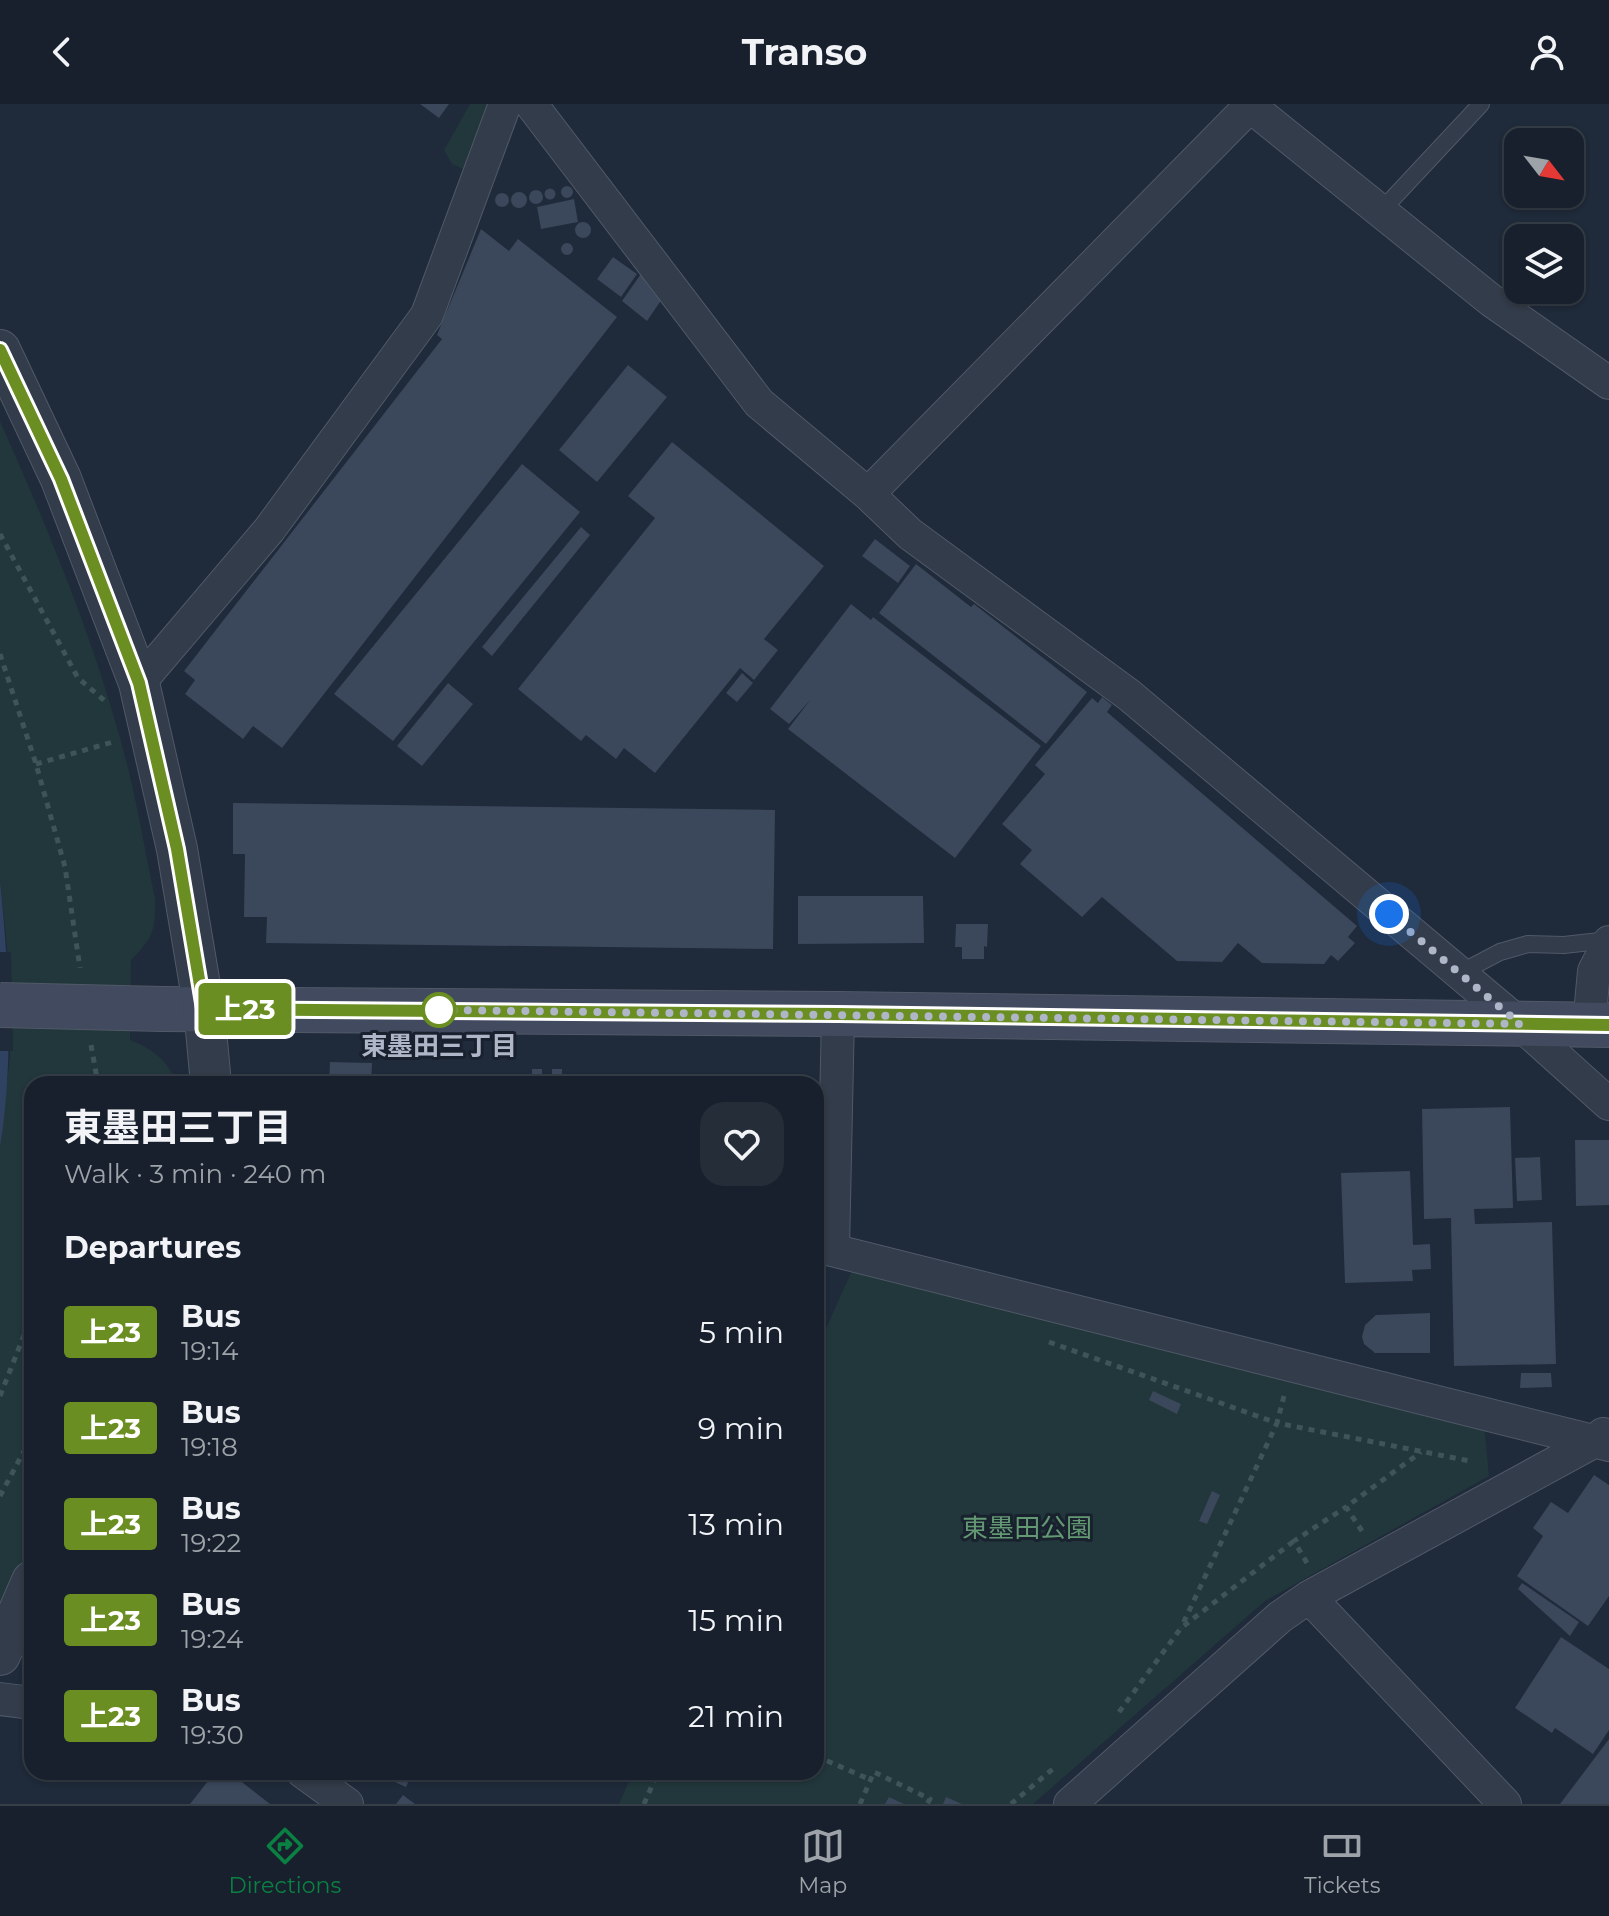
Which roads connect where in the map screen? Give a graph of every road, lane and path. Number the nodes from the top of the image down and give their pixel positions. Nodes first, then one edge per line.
1 (505, 104) edge
2 (531, 104) edge
3 (1481, 104) edge
4 (1251, 105) edge
5 (1381, 211) junction
6 (0, 350) edge
7 (1609, 383) edge
8 (868, 494) junction
9 (0, 534) edge
10 (0, 654) edge
11 (124, 694) junction
12 (113, 742) dead end
13 (36, 764) junction
14 (1609, 941) edge
15 (81, 973) dead end
16 (1460, 973) junction
17 (0, 1005) edge
18 (183, 1009) junction
19 (838, 1014) junction
20 (1520, 1024) junction
21 (1599, 1025) edge
22 (90, 1033) dead end
23 (97, 1076) edge
24 (208, 1076) edge
25 (1609, 1104) edge
26 (824, 1248) edge
27 (24, 1335) edge
28 (1039, 1339) dead end
29 (1292, 1364) junction
30 (0, 1396) edge
31 (1277, 1423) junction
32 (1604, 1438) edge
33 (24, 1451) edge
34 (1421, 1452) junction
35 (1470, 1461) dead end
36 (0, 1496) edge
37 (1346, 1507) junction
38 (1361, 1529) dead end
39 (1294, 1541) junction
40 (1309, 1582) junction
41 (24, 1600) edge
42 (1181, 1628) junction
43 (0, 1655) edge
44 (0, 1699) edge
45 (24, 1702) edge
46 (1111, 1722) dead end
47 (824, 1759) edge
48 (1055, 1768) dead end
49 (314, 1780) edge
50 (654, 1780) edge
51 (871, 1780) junction
52 (347, 1804) edge
53 (644, 1804) edge
54 (860, 1804) edge
55 (927, 1804) edge
56 (1011, 1804) edge
57 (1070, 1804) edge
58 (1505, 1804) edge

1 - 11 street
2 - 8 street
3 - 5 lane
4 - 5 street
4 - 8 street
5 - 7 street
6 - 11 street
8 - 16 street
9 - 11 path
10 - 13 path
11 - 18 street
12 - 13 path
13 - 15 path
14 - 16 lane
14 - 21 street
16 - 20 street
17 - 18 main road, bridge
18 - 19 main road
18 - 24 street
19 - 20 main road
19 - 26 street
20 - 21 main road
20 - 25 street
22 - 23 path
26 - 29 street
27 - 30 path
28 - 31 path
29 - 31 path
29 - 32 street
31 - 34 path
31 - 42 path
32 - 40 street
33 - 36 path
34 - 35 path
34 - 37 path
37 - 38 path
37 - 39 path
39 - 40 path
39 - 42 path
40 - 57 street
40 - 58 street
41 - 43 street
42 - 46 path
44 - 45 street
47 - 51 path
48 - 56 path
49 - 52 street
50 - 53 path
51 - 54 path
51 - 55 path

